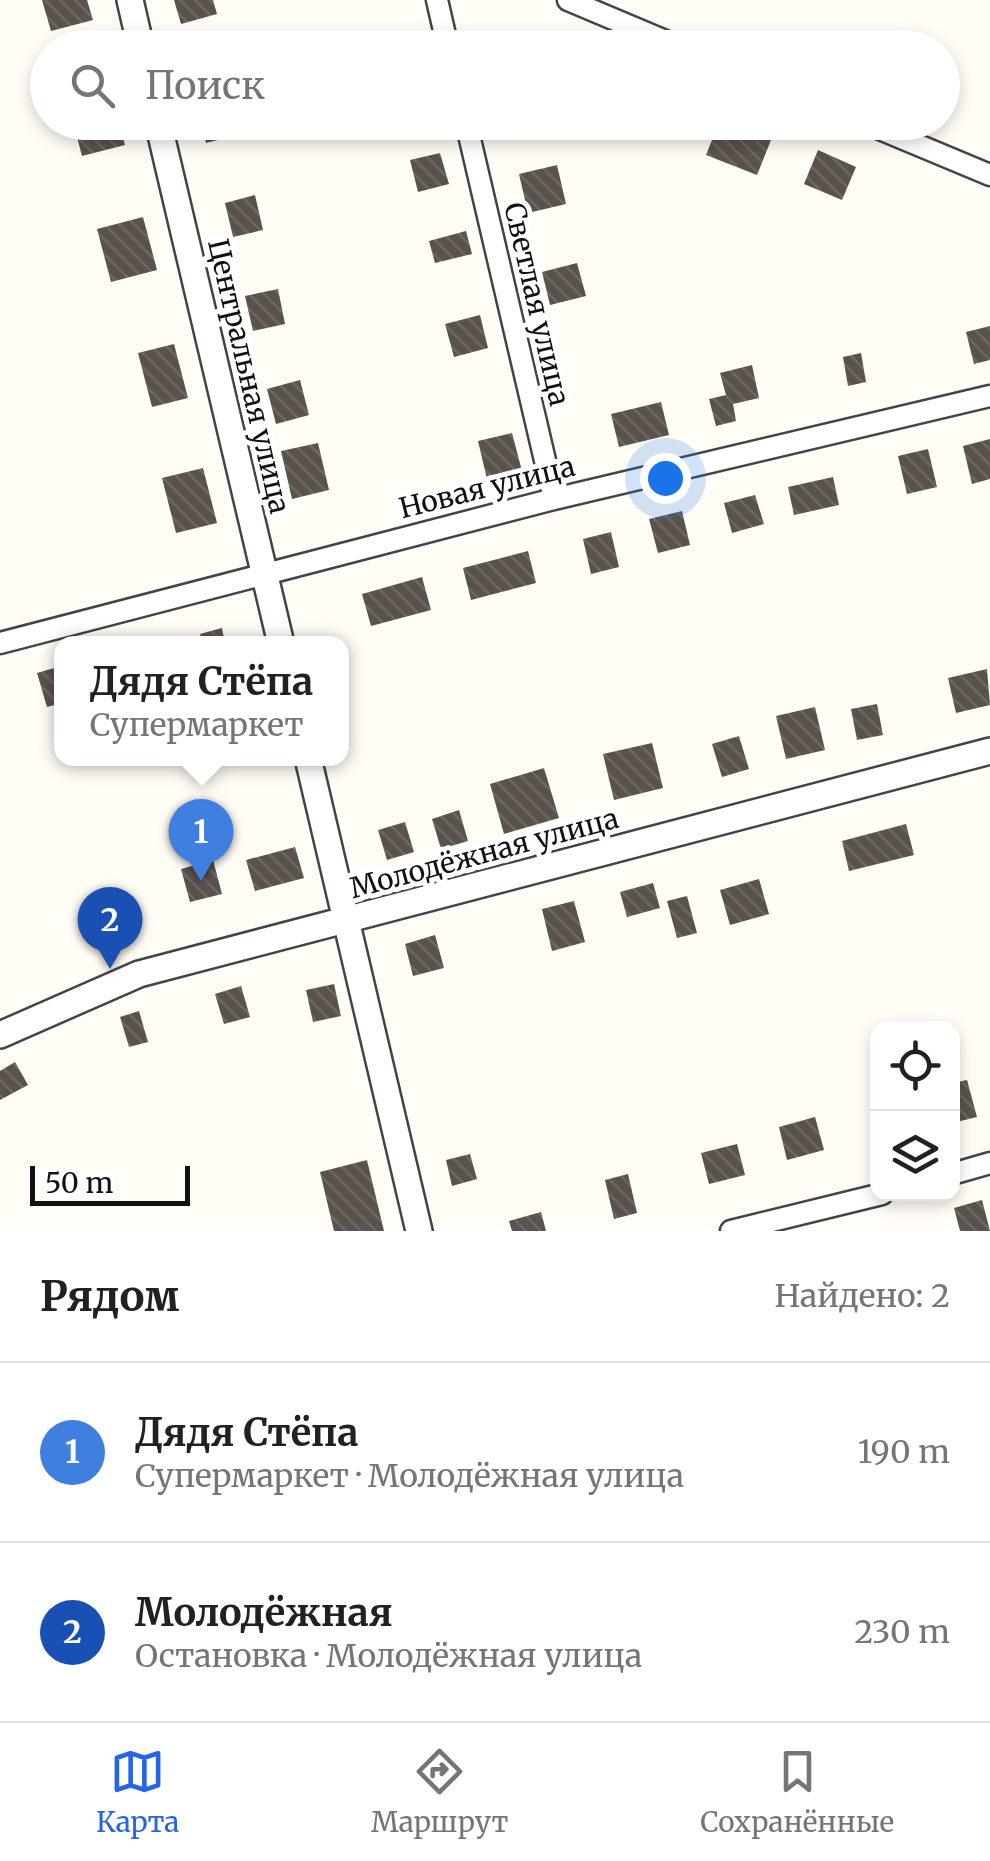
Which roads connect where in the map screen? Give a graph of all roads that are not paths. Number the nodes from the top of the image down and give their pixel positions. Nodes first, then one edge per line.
1 (130, 0) edge
2 (437, 0) edge
3 (568, 0) edge
4 (137, 30) edge
5 (444, 30) edge
6 (639, 30) edge
7 (162, 140) edge
8 (470, 140) edge
9 (906, 140) edge
10 (990, 175) edge
11 (990, 396) edge
12 (554, 499) junction
13 (264, 571) junction
14 (279, 636) edge
15 (0, 643) edge
16 (990, 751) edge
17 (310, 766) edge
18 (345, 921) junction
19 (0, 1035) edge
20 (990, 1163) edge
21 (960, 1172) edge
22 (870, 1199) edge
23 (815, 1222) edge
24 (418, 1231) edge
25 (731, 1231) edge

1 - 4 street
2 - 5 street
3 - 6 street
7 - 13 street, Центральная улица
8 - 12 street, Светлая улица
9 - 10 street
11 - 12 street, Новая улица
12 - 13 street, Новая улица
13 - 14 street, Центральная улица
13 - 15 street, Новая улица
16 - 18 street, Молодёжная улица
17 - 18 street
18 - 19 street, Молодёжная улица
18 - 24 street
20 - 21 street
22 - 23 street
23 - 25 street

